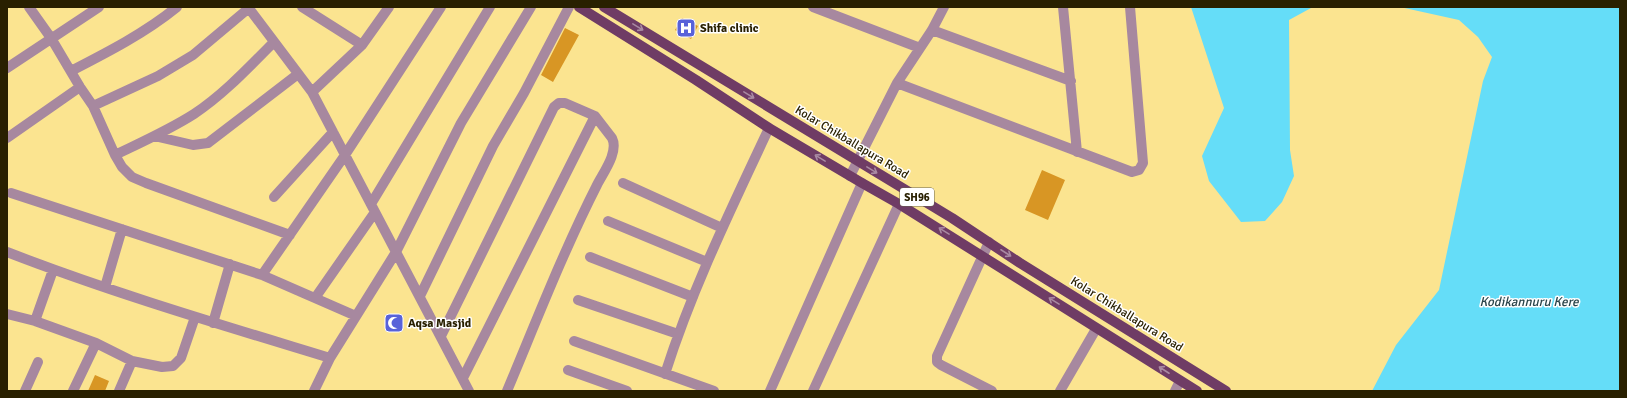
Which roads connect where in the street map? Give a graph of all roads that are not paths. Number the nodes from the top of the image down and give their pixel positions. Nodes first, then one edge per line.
1 (29, 7) edge
2 (99, 7) edge
3 (177, 7) edge
4 (302, 7) edge
5 (389, 7) edge
6 (441, 7) edge
7 (490, 7) edge
8 (531, 7) edge
9 (569, 7) edge
10 (578, 7) edge
11 (604, 7) edge
12 (813, 7) edge
13 (944, 7) edge
14 (1063, 7) edge
15 (1130, 7) edge
16 (248, 8) edge
17 (932, 30) junction
18 (52, 38) junction
19 (274, 42) junction
20 (362, 45) junction
21 (920, 48) junction
22 (7, 68) edge
23 (71, 71) junction
24 (298, 74) junction
25 (1071, 81) junction
26 (897, 83) junction
27 (80, 87) junction
28 (312, 92) junction
29 (93, 106) junction
30 (595, 116) junction
31 (769, 128) junction
32 (333, 132) junction
33 (154, 136) junction
34 (7, 138) edge
35 (1077, 152) junction
36 (115, 155) junction
37 (345, 155) junction
38 (858, 161) junction
39 (850, 176) junction
40 (623, 182) dead end
41 (862, 183) junction
42 (11, 193) dead end
43 (274, 196) dead end
44 (899, 204) junction
45 (373, 208) junction
46 (608, 221) dead end
47 (722, 228) junction
48 (122, 229) junction
49 (290, 235) junction
50 (989, 242) junction
51 (7, 252) edge
52 (396, 252) junction
53 (982, 256) junction
54 (590, 257) dead end
55 (707, 262) junction
56 (230, 264) junction
57 (53, 270) junction
58 (262, 275) junction
59 (105, 287) junction
60 (420, 296) junction
61 (693, 297) junction
62 (315, 298) junction
63 (578, 300) dead end
64 (7, 314) edge
65 (356, 316) junction
66 (195, 317) junction
67 (35, 321) junction
68 (213, 323) junction
69 (1096, 328) junction
70 (678, 334) junction
71 (441, 336) junction
72 (574, 341) dead end
73 (96, 343) junction
74 (330, 358) junction
75 (132, 361) junction
76 (38, 362) dead end
77 (568, 370) dead end
78 (665, 374) junction
79 (463, 378) junction
80 (1180, 380) junction
81 (25, 391) edge
82 (73, 391) edge
83 (120, 391) edge
84 (314, 391) edge
85 (469, 391) edge
86 (507, 391) edge
87 (627, 391) edge
88 (714, 391) edge
89 (770, 391) edge
90 (813, 391) edge
91 (992, 391) edge
92 (1060, 391) edge
93 (1175, 391) edge
94 (1197, 391) edge
95 (1226, 391) edge

1 - 18 street
2 - 18 street
3 - 23 street
4 - 20 street
5 - 20 street
6 - 37 street
7 - 45 street
8 - 52 street
9 - 60 street
10 - 31 main road, SH96
11 -> 38 main road, Kolar Chikballapura Road / SH96
12 - 21 street
13 - 17 street
14 - 25 street
15 - 35 street
16 - 19 street
16 - 29 street
17 - 21 street
17 - 25 street
18 - 22 street
18 - 23 street
19 - 24 street
19 - 33 street
20 - 28 street
21 - 26 street
23 - 27 street
24 - 28 street
24 - 33 street
25 - 35 street
26 - 35 street
26 - 38 street
27 - 29 street
27 - 34 street
28 - 32 street
29 - 36 street
30 - 71 street
30 - 79 street
30 - 86 street
39 -> 31 main road, SH96
31 - 47 street
32 - 37 street
32 - 43 street
33 - 36 street
36 - 49 street
37 - 45 street
37 - 49 street
38 - 39 street
38 -> 50 main road, Kolar Chikballapura Road / SH96
39 - 41 main road, SH96
40 - 47 street
41 - 44 main road, SH96
41 - 89 street
42 - 48 street
53 -> 44 main road, SH96
44 - 90 street
45 - 52 street
45 - 62 street
46 - 55 street
47 - 55 street
48 - 56 street
48 - 59 street
49 - 58 street
50 - 53 street
50 -> 95 main road, Kolar Chikballapura Road / SH96
51 - 57 street
52 - 60 street
52 - 65 street
69 -> 53 main road, SH96
53 - 91 street
54 - 61 street
55 - 61 street
56 - 58 street
56 - 68 street
57 - 59 street
57 - 67 street
58 - 62 street
59 - 66 street
60 - 71 street
61 - 70 street
62 - 65 street
63 - 70 street
64 - 67 street
65 - 74 street
66 - 68 street
66 - 75 street
67 - 73 street
68 - 74 street
80 -> 69 main road, SH96
69 - 92 street
70 - 78 street
71 - 79 street
72 - 78 street
73 - 75 street
73 - 82 street
74 - 84 street
75 - 83 street
76 - 81 street
77 - 87 street
78 - 88 street
79 - 85 street
80 - 93 street
80 - 94 main road, SH96

